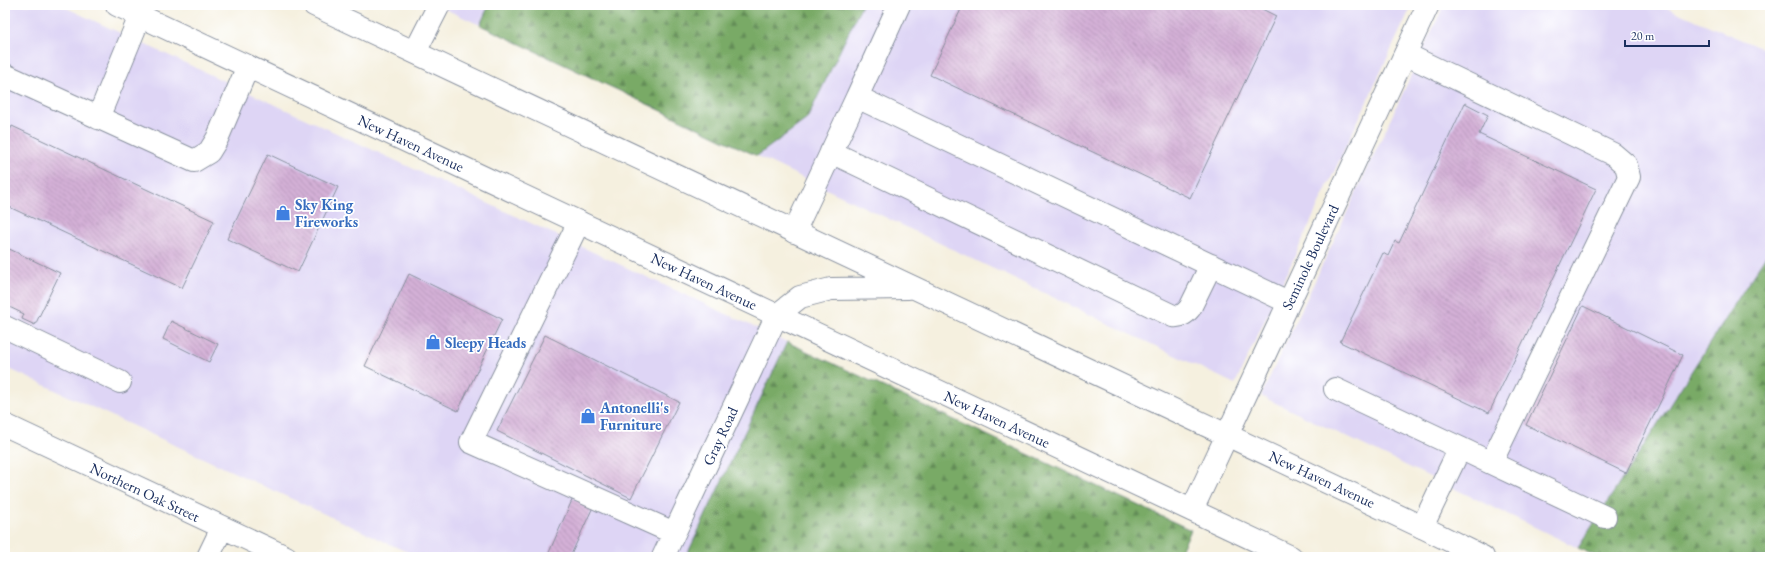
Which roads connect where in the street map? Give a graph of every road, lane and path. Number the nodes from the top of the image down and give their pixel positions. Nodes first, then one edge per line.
1 (117, 5) edge
2 (314, 5) edge
3 (439, 5) edge
4 (900, 5) edge
5 (1428, 5) edge
6 (140, 16) junction
7 (415, 52) junction
8 (1405, 54) junction
9 (248, 66) junction
10 (5, 76) edge
11 (857, 97) junction
12 (98, 118) junction
13 (831, 152) junction
14 (579, 222) junction
15 (794, 232) junction
16 (1211, 265) junction
17 (914, 288) junction
18 (1288, 302) junction
19 (777, 315) junction
20 (5, 327) edge
21 (120, 382) dead end
22 (1335, 389) dead end
23 (5, 425) edge
24 (1226, 434) junction
25 (1460, 448) junction
26 (1491, 463) junction
27 (1192, 510) junction
28 (1605, 517) dead end
29 (1422, 527) junction
30 (222, 528) junction
31 (674, 532) junction
32 (208, 557) edge
33 (286, 557) edge
34 (663, 557) edge
35 (1291, 557) edge
36 (1483, 557) edge

1 - 6 main road, New Haven Avenue
2 - 7 main road, New Haven Avenue
3 - 7 main road
4 - 11 main road
5 - 8 main road, Seminole Boulevard
6 - 9 main road, New Haven Avenue
6 - 12 main road
7 - 15 main road, New Haven Avenue
8 - 18 main road, Seminole Boulevard
8 - 26 main road
9 - 12 main road
9 - 14 main road, New Haven Avenue
10 - 12 main road
11 - 13 main road
11 - 16 main road
13 - 15 main road
13 - 16 main road
14 - 19 main road, New Haven Avenue
14 - 31 main road
15 - 17 main road, New Haven Avenue
16 - 18 main road
17 - 19 main road
17 - 24 main road, New Haven Avenue
18 - 24 main road, Seminole Boulevard
19 - 27 main road, New Haven Avenue
19 - 31 main road, Gray Road
20 - 21 main road
22 - 25 main road
23 - 30 main road, Northern Oak Street
24 - 27 main road, Seminole Boulevard
24 - 29 main road, New Haven Avenue
25 - 26 main road
25 - 29 main road
26 - 28 main road
27 - 35 main road, New Haven Avenue
29 - 36 main road, New Haven Avenue
30 - 32 main road
30 - 33 main road, Northern Oak Street
31 - 34 main road, Gray Road

